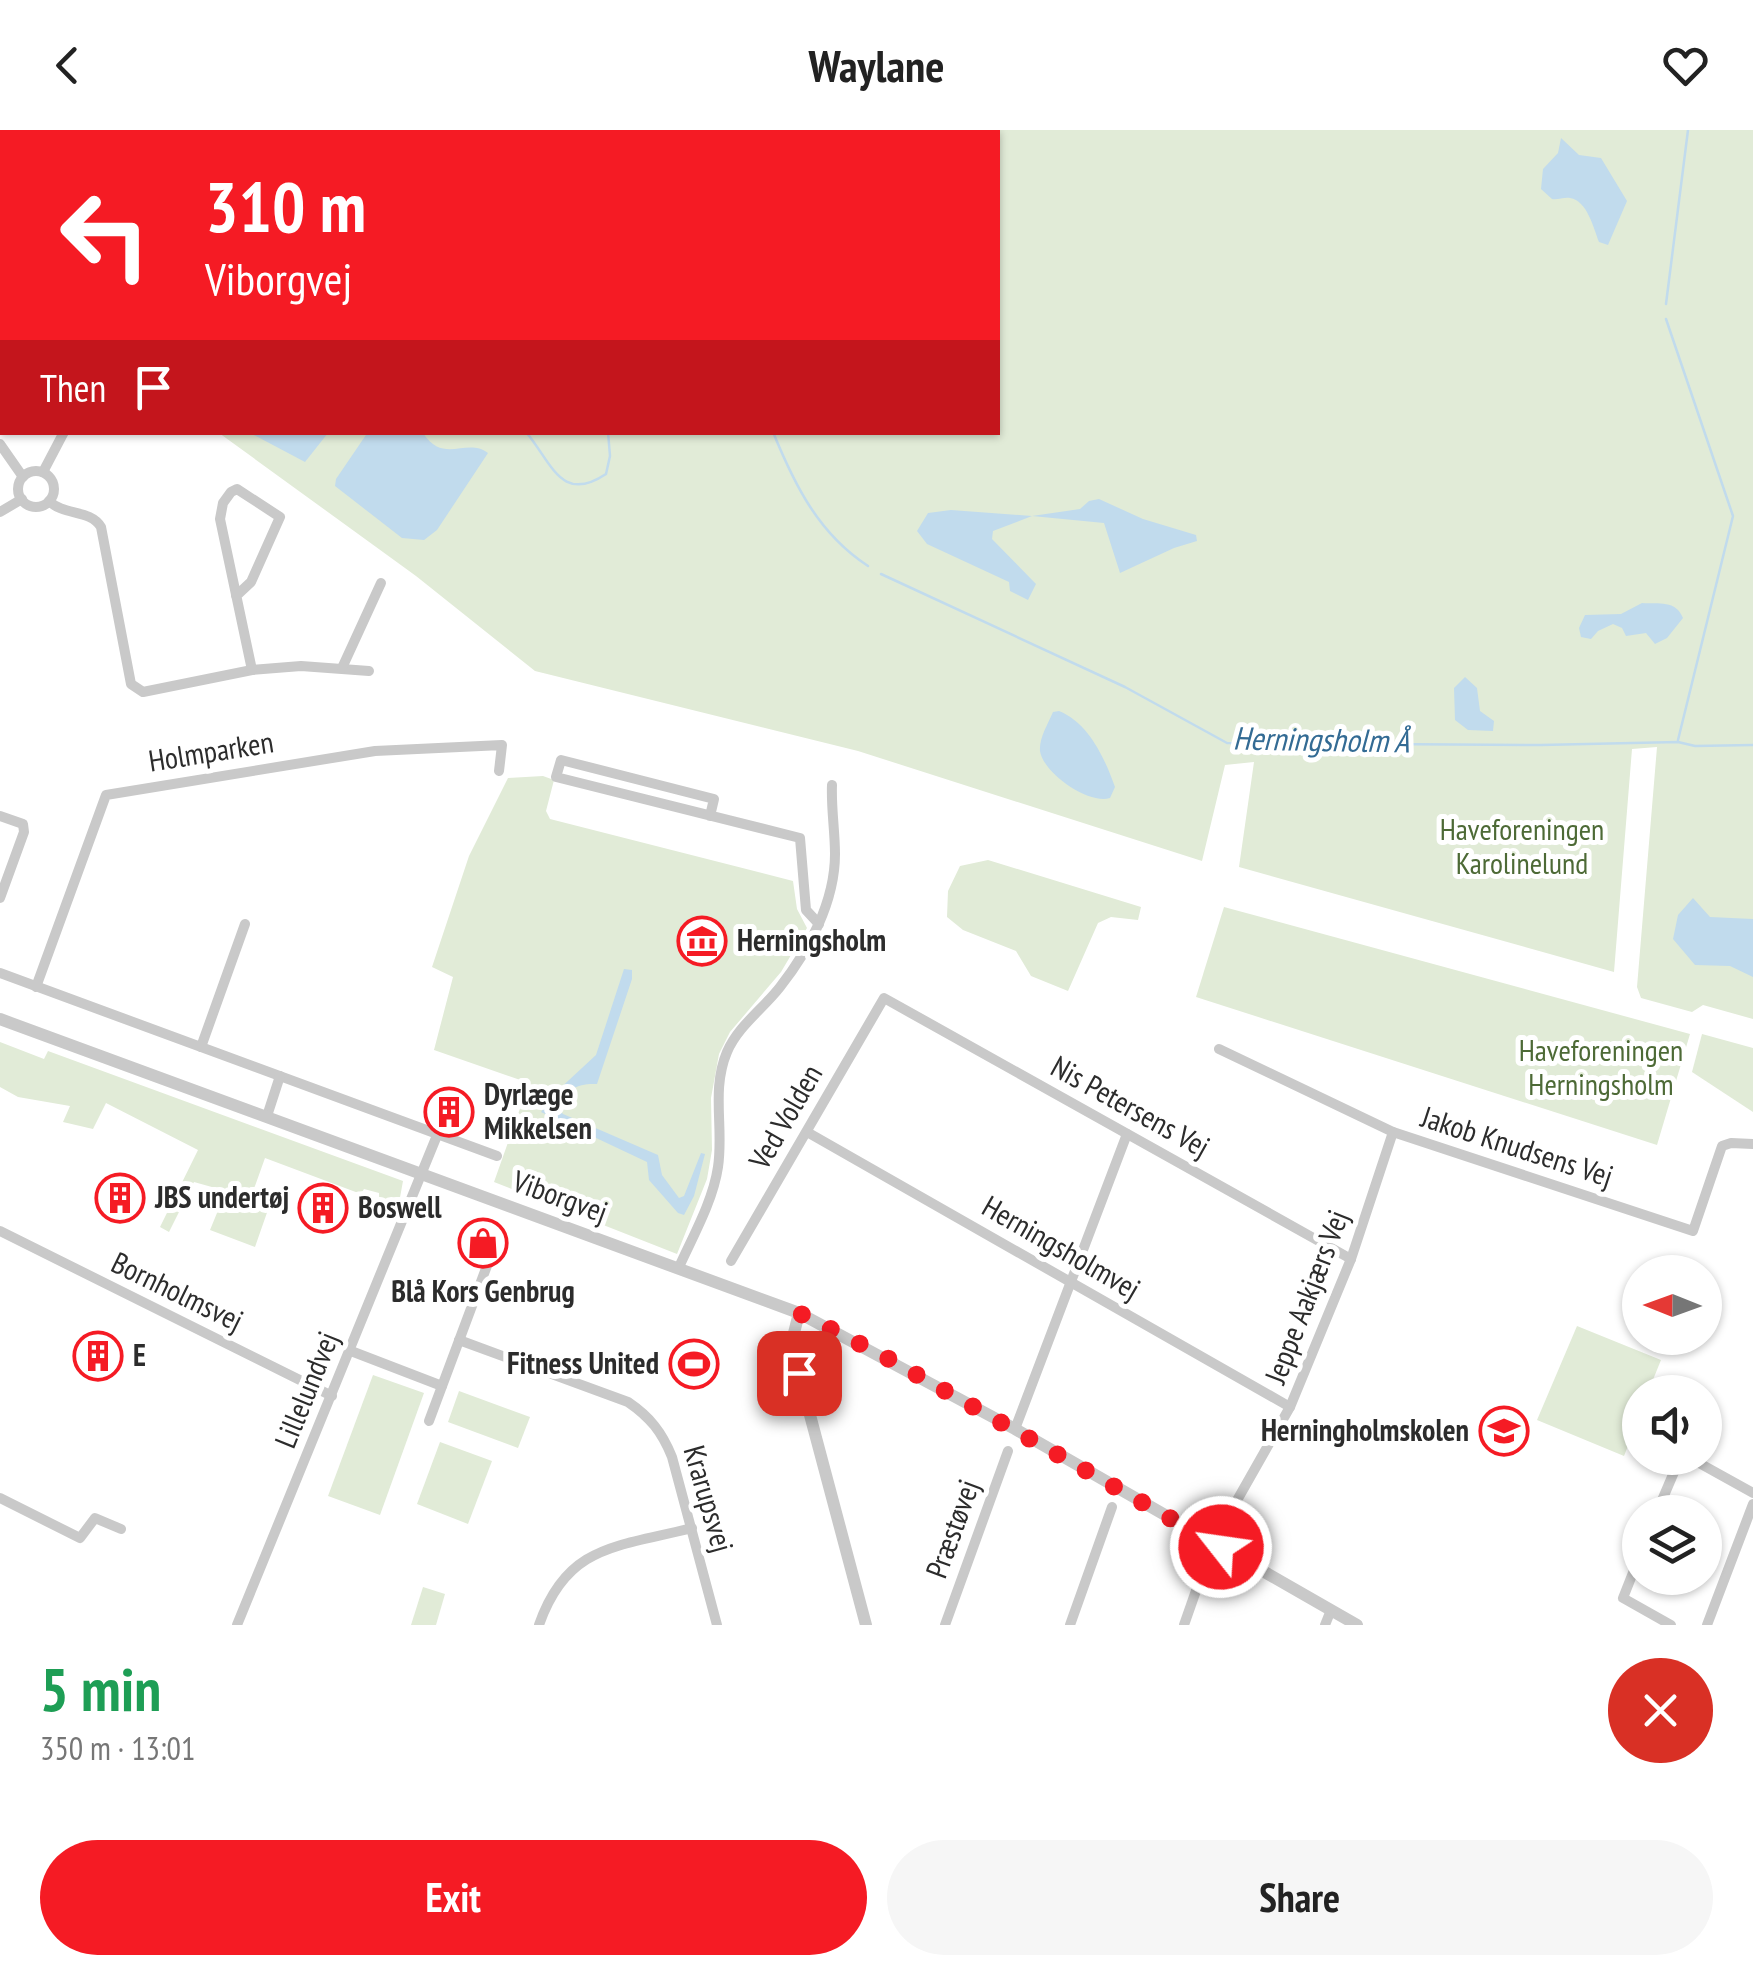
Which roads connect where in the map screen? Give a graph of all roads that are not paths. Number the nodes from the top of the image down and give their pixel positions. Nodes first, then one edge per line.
1 (62, 435) edge
2 (0, 444) edge
3 (42, 472) junction
4 (23, 477) junction
5 (22, 499) junction
6 (49, 501) junction
7 (0, 512) edge
8 (381, 582) dead end
9 (236, 596) junction
10 (342, 668) junction
11 (252, 670) junction
12 (369, 671) dead end
13 (499, 771) dead end
14 (832, 784) dead end
15 (0, 816) edge
16 (710, 816) junction
17 (0, 898) edge
18 (245, 924) dead end
19 (819, 924) junction
20 (0, 973) edge
21 (36, 987) junction
22 (884, 998) joint
23 (0, 1020) edge
24 (201, 1047) junction
25 (1218, 1049) dead end
26 (280, 1076) junction
27 (266, 1116) junction
28 (806, 1132) junction
29 (1393, 1132) junction
30 (438, 1134) junction
31 (1127, 1134) junction
32 (1753, 1144) edge
33 (498, 1156) dead end
34 (422, 1173) junction
35 (0, 1231) edge
36 (1351, 1259) junction
37 (731, 1260) dead end
38 (488, 1263) dead end
39 (679, 1267) junction
40 (1072, 1284) junction
41 (799, 1313) junction
42 (459, 1340) junction
43 (351, 1351) junction
44 (442, 1386) junction
45 (332, 1396) junction
46 (1290, 1408) junction
47 (429, 1422) dead end
48 (1015, 1429) junction
49 (1008, 1450) dead end
50 (1721, 1475) edge
51 (1753, 1493) edge
52 (0, 1498) edge
53 (1753, 1504) edge
54 (1112, 1508) dead end
55 (1224, 1526) dead end
56 (692, 1528) junction
57 (121, 1529) dead end
58 (1205, 1565) dead end
59 (1623, 1595) edge
60 (1331, 1610) junction
61 (237, 1625) edge
62 (539, 1625) edge
63 (716, 1625) edge
64 (866, 1625) edge
65 (946, 1625) edge
66 (1070, 1625) edge
67 (1184, 1625) edge
68 (1324, 1625) edge
69 (1358, 1625) edge
70 (1671, 1625) edge
71 (1708, 1625) edge

1 - 3 street
2 - 4 street
3 - 4 street
3 - 6 street
4 - 5 street
5 - 6 street
5 - 7 street
6 - 11 street
8 - 10 street
9 - 9 street
9 - 11 street
10 - 11 street
10 - 12 street
13 - 21 street, Holmparken
14 - 19 street
15 - 17 street
16 - 16 street
16 - 19 street
18 - 24 street
19 - 39 street
20 - 21 street
21 - 24 street
22 - 28 street, Ved Volden
22 - 31 street, Nis Petersens Vej
23 - 27 street, Viborgvej
24 - 26 street
25 - 29 street, Jakob Knudsens Vej
26 - 27 street
26 - 30 street
27 - 34 street, Viborgvej
28 - 37 street, Ved Volden
28 - 40 street, Herningsholmvej
29 - 32 street, Jakob Knudsens Vej
29 - 36 street, Jeppe Aakjærs Vej
30 - 33 street
30 - 34 street
31 - 36 street, Nis Petersens Vej
31 - 40 street
34 - 39 street, Viborgvej
34 - 43 street, Lillelundvej
35 - 45 street, Bornholmsvej
36 - 46 street, Jeppe Aakjærs Vej
38 - 42 street
39 - 41 street, Viborgvej
40 - 46 street, Herningsholmvej
40 - 48 street
41 - 48 street, Viborgvej
41 - 64 street
42 - 44 street
42 - 56 street, Krarupsvej
43 - 44 street
43 - 45 street, Lillelundvej
44 - 47 street
45 - 61 street, Lillelundvej
46 - 55 street, Jeppe Aakjærs Vej
48 - 60 street, Viborgvej
49 - 65 street, Præstøvej
50 - 51 street
52 - 57 street
53 - 71 street
54 - 66 street
56 - 62 street
56 - 63 street, Krarupsvej
58 - 67 street
59 - 70 street
60 - 68 street
60 - 69 street, Viborgvej

